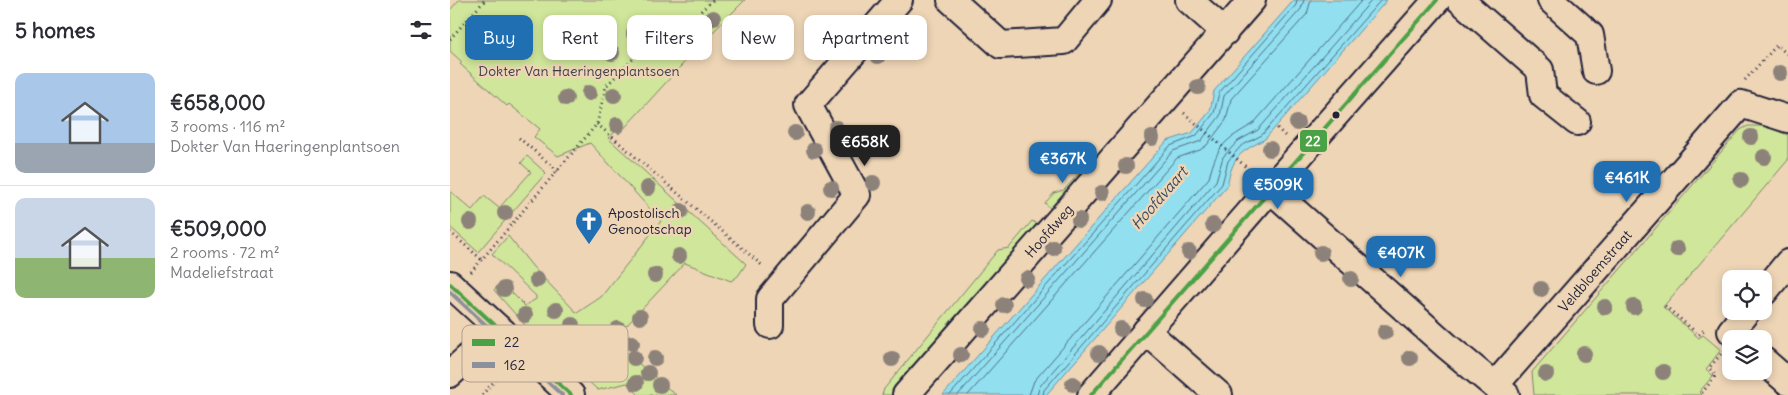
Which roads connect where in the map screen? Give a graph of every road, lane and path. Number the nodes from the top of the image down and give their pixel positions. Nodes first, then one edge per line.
1 (485, 0) edge
2 (713, 0) edge
3 (899, 0) edge
4 (951, 0) edge
5 (1098, 0) edge
6 (1190, 0) edge
7 (1252, 0) edge
8 (1438, 0) edge
9 (1460, 0) edge
10 (1551, 0) edge
11 (1225, 32) junction
12 (450, 39) edge
13 (1788, 55) edge
14 (1596, 71) dead end
15 (1740, 85) dead end
16 (1180, 110) dead end
17 (1788, 119) edge
18 (1576, 122) dead end
19 (597, 124) junction
20 (1276, 128) dead end
21 (519, 138) dead end
22 (1289, 139) dead end
23 (558, 171) junction
24 (1263, 182) junction
25 (450, 232) edge
26 (1788, 263) edge
27 (1772, 282) edge
28 (782, 283) junction
29 (450, 284) edge
30 (1665, 306) dead end
31 (1740, 320) edge
32 (495, 325) edge
33 (770, 325) dead end
34 (1732, 330) edge
35 (1146, 331) junction
36 (1706, 331) dead end
37 (1722, 354) edge
38 (462, 363) edge
39 (1772, 367) edge
40 (450, 374) edge
41 (493, 382) edge
42 (557, 382) edge
43 (1788, 382) edge
44 (1501, 390) edge
45 (1702, 393) dead end
46 (482, 395) edge
47 (571, 395) edge
48 (906, 395) edge
49 (1091, 395) edge
50 (1219, 395) edge

1 - 12 path
2 - 19 path
3 - 28 street
4 - 5 street
6 - 11 street
7 - 11 street, Hoofdweg
8 - 24 street
9 - 18 street
10 - 14 street
11 - 48 street, Hoofdweg
13 - 15 path
16 - 24 path
17 - 44 street, Veldbloemstraat
19 - 23 path
19 - 28 path
20 - 22 path
21 - 23 path
23 - 25 path
24 - 35 street
24 - 44 street
26 - 27 street
28 - 33 street
29 - 32 street
30 - 36 path
31 - 34 street
35 - 49 street
35 - 50 street
37 - 45 path
38 - 40 street
39 - 43 street
41 - 46 path
42 - 47 street

